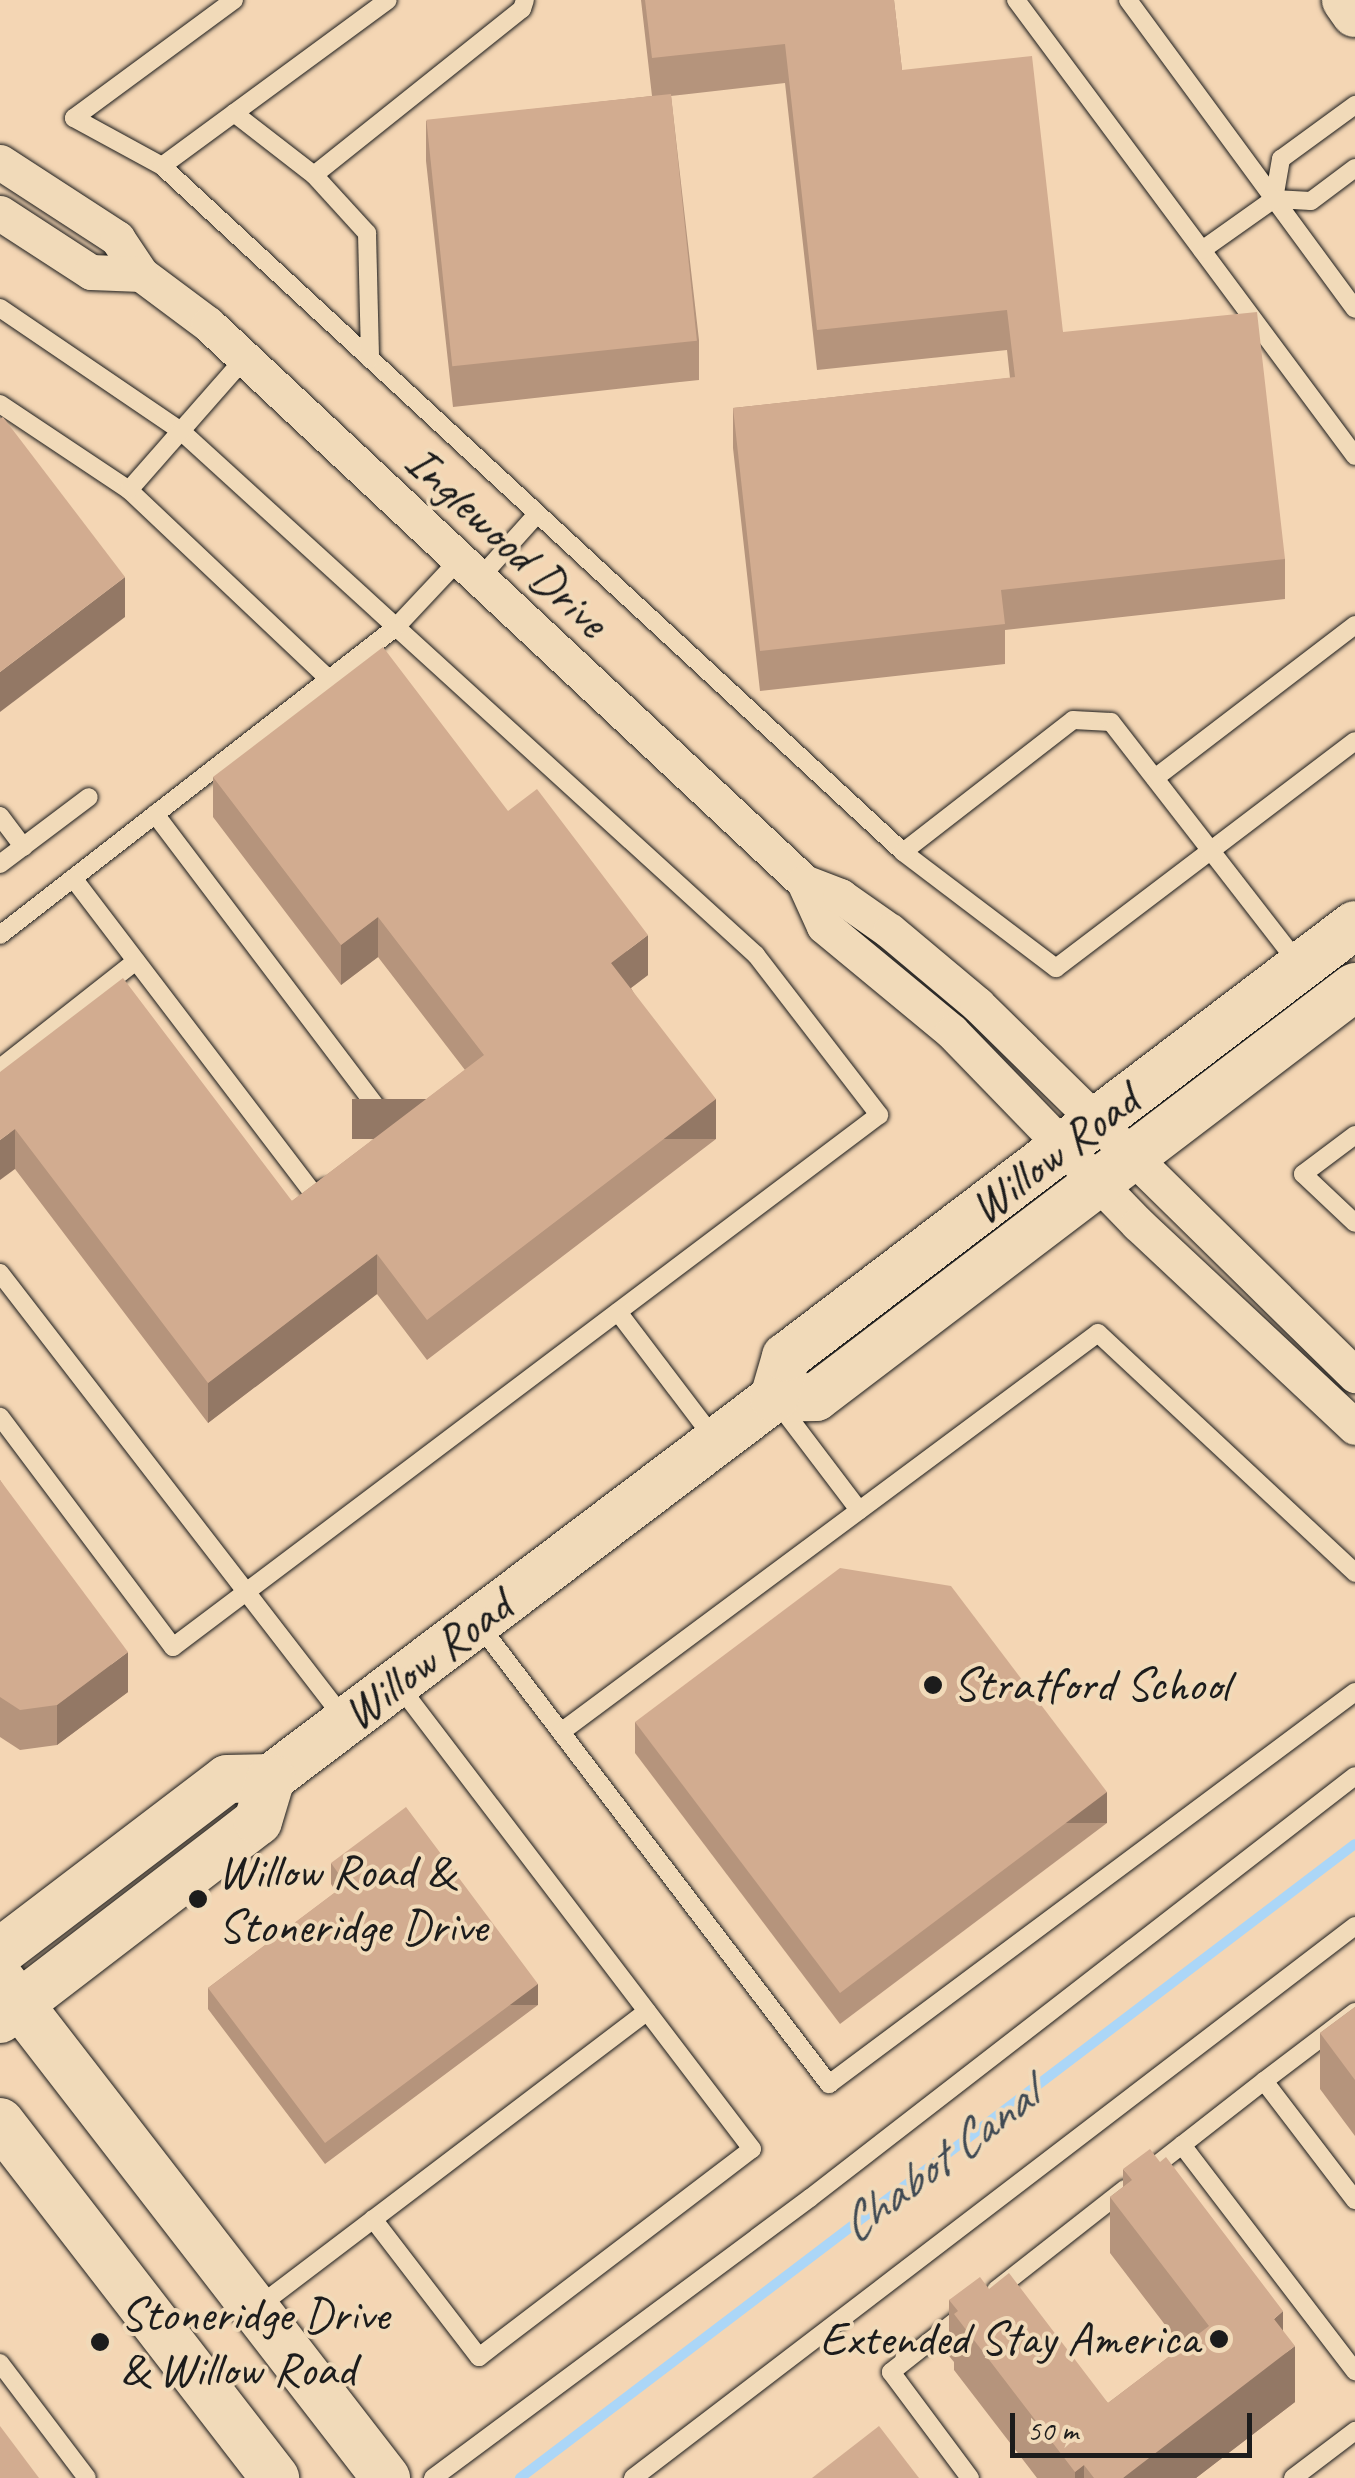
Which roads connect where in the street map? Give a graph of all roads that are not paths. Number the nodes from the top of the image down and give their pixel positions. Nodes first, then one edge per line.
1 (234, 0) edge
2 (388, 0) edge
3 (526, 0) edge
4 (1016, 0) edge
5 (1128, 0) edge
6 (1346, 0) edge
7 (1355, 13) edge
8 (1355, 105) edge
9 (234, 113) junction
10 (0, 162) edge
11 (162, 166) junction
12 (1355, 168) edge
13 (314, 175) junction
14 (1274, 198) junction
15 (0, 213) edge
16 (1202, 250) junction
17 (141, 274) junction
18 (0, 308) edge
19 (1355, 310) edge
20 (370, 358) junction
21 (244, 359) junction
22 (0, 404) edge
23 (181, 431) junction
24 (1355, 456) edge
25 (129, 490) junction
26 (538, 514) junction
27 (468, 570) junction
28 (1355, 624) edge
29 (396, 627) junction
30 (329, 679) junction
31 (1355, 740) edge
32 (1155, 778) junction
33 (89, 797) dead end
34 (155, 814) junction
35 (0, 816) edge
36 (23, 847) junction
37 (1211, 850) junction
38 (903, 852) junction
39 (0, 864) edge
40 (73, 878) junction
41 (1355, 925) edge
42 (0, 935) edge
43 (136, 961) junction
44 (1300, 967) junction
45 (1355, 987) edge
46 (0, 1068) edge
47 (1081, 1134) junction
48 (1355, 1134) edge
49 (369, 1154) edge
50 (1116, 1171) junction
51 (342, 1175) edge
52 (1355, 1223) edge
53 (0, 1273) edge
54 (618, 1312) junction
55 (1355, 1375) edge
56 (774, 1398) junction
57 (0, 1417) edge
58 (1355, 1427) edge
59 (716, 1441) junction
60 (859, 1510) junction
61 (1355, 1572) edge
62 (245, 1592) junction
63 (477, 1622) junction
64 (397, 1682) junction
65 (1355, 1692) edge
66 (346, 1721) junction
67 (561, 1732) junction
68 (1355, 1776) edge
69 (271, 1778) junction
70 (1355, 1926) edge
71 (0, 1952) edge
72 (6, 2001) edge
73 (646, 2010) junction
74 (1355, 2012) edge
75 (1264, 2081) junction
76 (0, 2122) edge
77 (1182, 2145) junction
78 (1355, 2200) edge
79 (373, 2219) junction
80 (255, 2309) junction
81 (0, 2363) edge
82 (1355, 2371) edge
83 (1355, 2431) edge
84 (87, 2478) edge
85 (275, 2478) edge
86 (386, 2478) edge
87 (433, 2478) edge
88 (633, 2478) edge
89 (970, 2478) edge
90 (1293, 2478) edge

1 - 11 lane
2 - 9 lane
3 - 13 lane
4 - 16 lane
5 - 14 lane
6 - 7 street
8 - 14 lane
9 - 11 lane
9 - 13 lane
10 - 17 street, Inglewood Drive
11 - 20 lane
12 - 14 lane
13 - 20 lane
14 - 16 lane
14 - 19 lane
15 - 17 street
16 - 24 lane
17 - 21 street, Inglewood Drive
18 - 23 lane
20 - 26 lane
21 - 23 lane
21 - 27 street, Inglewood Drive
22 - 25 lane
23 - 25 lane
23 - 29 lane
25 - 30 lane
26 - 27 lane
26 - 38 lane
27 - 29 lane
27 - 47 street, Inglewood Drive
28 - 32 lane
29 - 30 lane
29 - 54 lane
30 - 34 lane
31 - 37 lane
32 - 37 lane
32 - 38 lane
33 - 36 lane
34 - 40 lane
34 - 49 lane
35 - 36 lane
36 - 39 lane
37 - 38 lane
37 - 44 lane
40 - 42 lane
40 - 43 lane
41 - 44 street, Willow Road
43 - 46 lane
43 - 51 lane
44 - 47 street, Willow Road
45 - 50 street, Willow Road
47 - 50 street, Inglewood Drive
47 - 56 street, Willow Road
48 - 52 lane
50 - 55 street, Inglewood Drive
50 - 56 street, Willow Road
50 - 58 street, Inglewood Drive
53 - 62 lane
54 - 59 lane
54 - 62 lane
56 - 59 street, Willow Road
56 - 60 lane
57 - 62 lane
59 - 63 street, Willow Road
60 - 61 lane
60 - 67 lane
62 - 66 lane
63 - 64 street, Willow Road
63 - 67 lane
64 - 66 street, Willow Road
64 - 73 lane
65 - 67 lane
66 - 69 street, Willow Road
68 - 87 lane
69 - 71 street
69 - 72 street
70 - 88 lane
72 - 80 street
73 - 79 lane
73 - 79 lane
74 - 75 lane
75 - 77 lane
75 - 78 lane
76 - 85 street
77 - 82 lane
77 - 89 lane
79 - 80 lane
80 - 86 street
81 - 84 lane
83 - 90 lane

